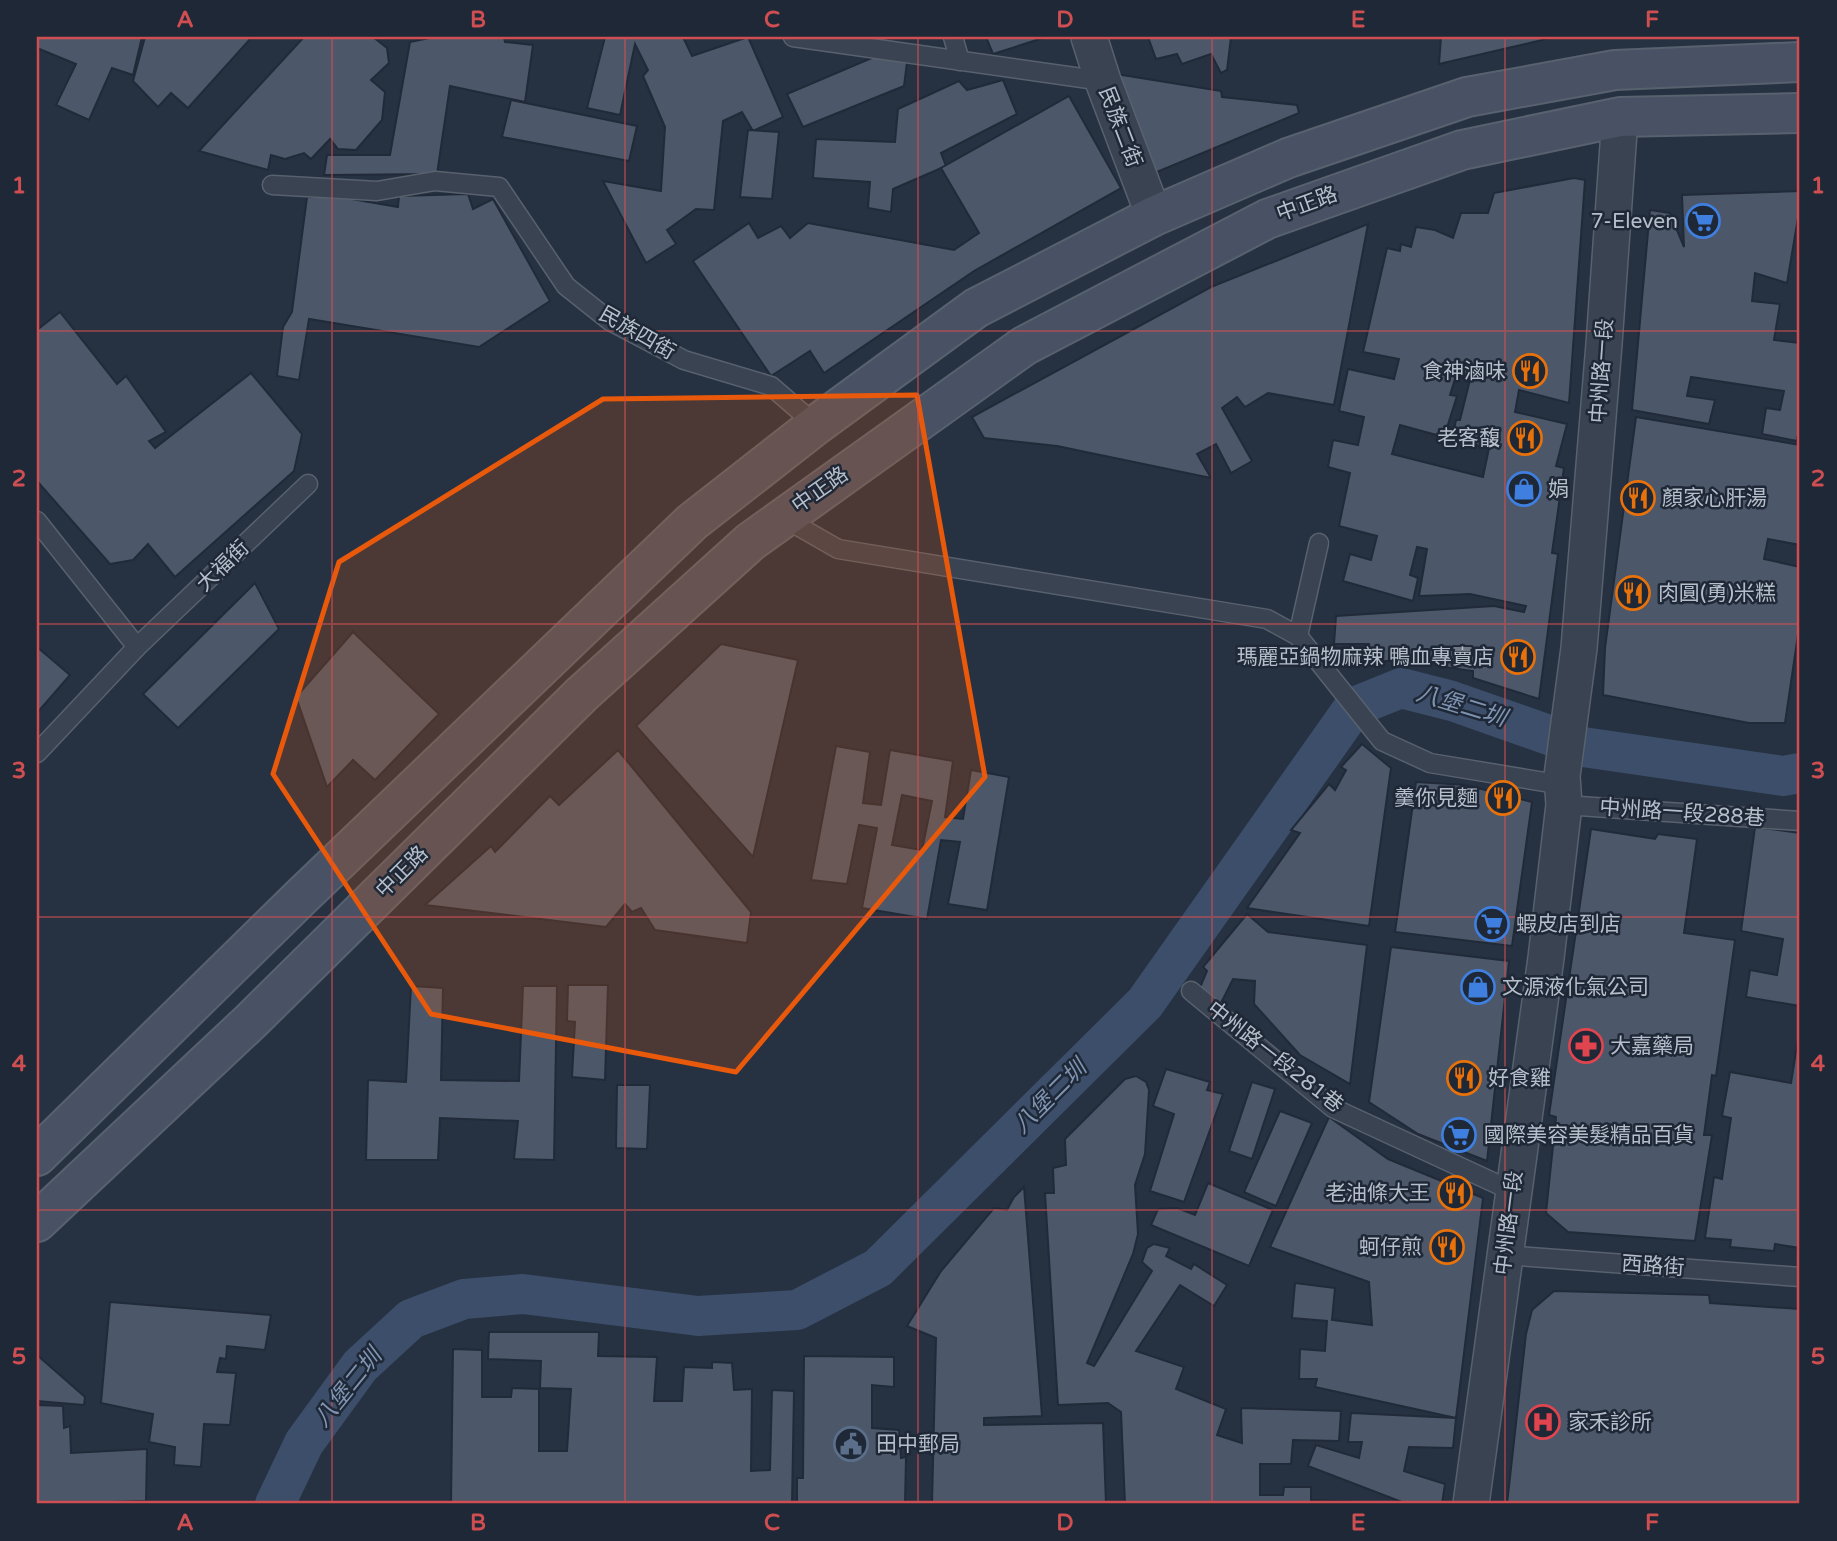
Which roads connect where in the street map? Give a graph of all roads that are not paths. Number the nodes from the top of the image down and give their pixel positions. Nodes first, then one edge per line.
1 (793, 37) edge
2 (953, 37) edge
3 (1089, 37) edge
4 (1615, 53) edge
5 (960, 61) junction
6 (1800, 62) edge
7 (1102, 81) junction
8 (1800, 113) edge
9 (1620, 117) junction
10 (272, 184) dead end
11 (1154, 216) junction
12 (816, 425) junction
13 (309, 484) dead end
14 (782, 517) junction
15 (37, 520) edge
16 (1319, 542) dead end
17 (1298, 636) junction
18 (137, 647) junction
19 (37, 753) edge
20 (1563, 788) junction
21 (1800, 821) edge
22 (1191, 991) dead end
23 (37, 1156) edge
24 (1512, 1191) junction
25 (37, 1222) edge
26 (1506, 1255) junction
27 (1800, 1277) edge
28 (1471, 1504) edge

1 - 5 lane
2 - 5 lane
3 - 7 street, 民族二街
4 - 6 main road
4 - 9 main road, 中州路一段
4 - 11 main road
5 - 7 lane
7 - 11 street, 民族二街
8 - 9 main road, 中正路
9 - 14 main road, 中正路
9 - 20 street, 中州路一段
10 - 12 lane, 民族四街
11 - 12 main road
12 - 23 main road
13 - 18 lane, 大福街
14 - 17 lane
14 - 25 main road, 中正路
15 - 18 lane
16 - 17 lane
17 - 20 lane, 中州路一段288巷
18 - 19 lane, 大福街
20 - 21 lane, 中州路一段288巷
20 - 24 street, 中州路一段
22 - 24 lane, 中州路一段281巷
24 - 26 street, 中州路一段
26 - 27 lane, 西路街
26 - 28 street, 中州路一段

